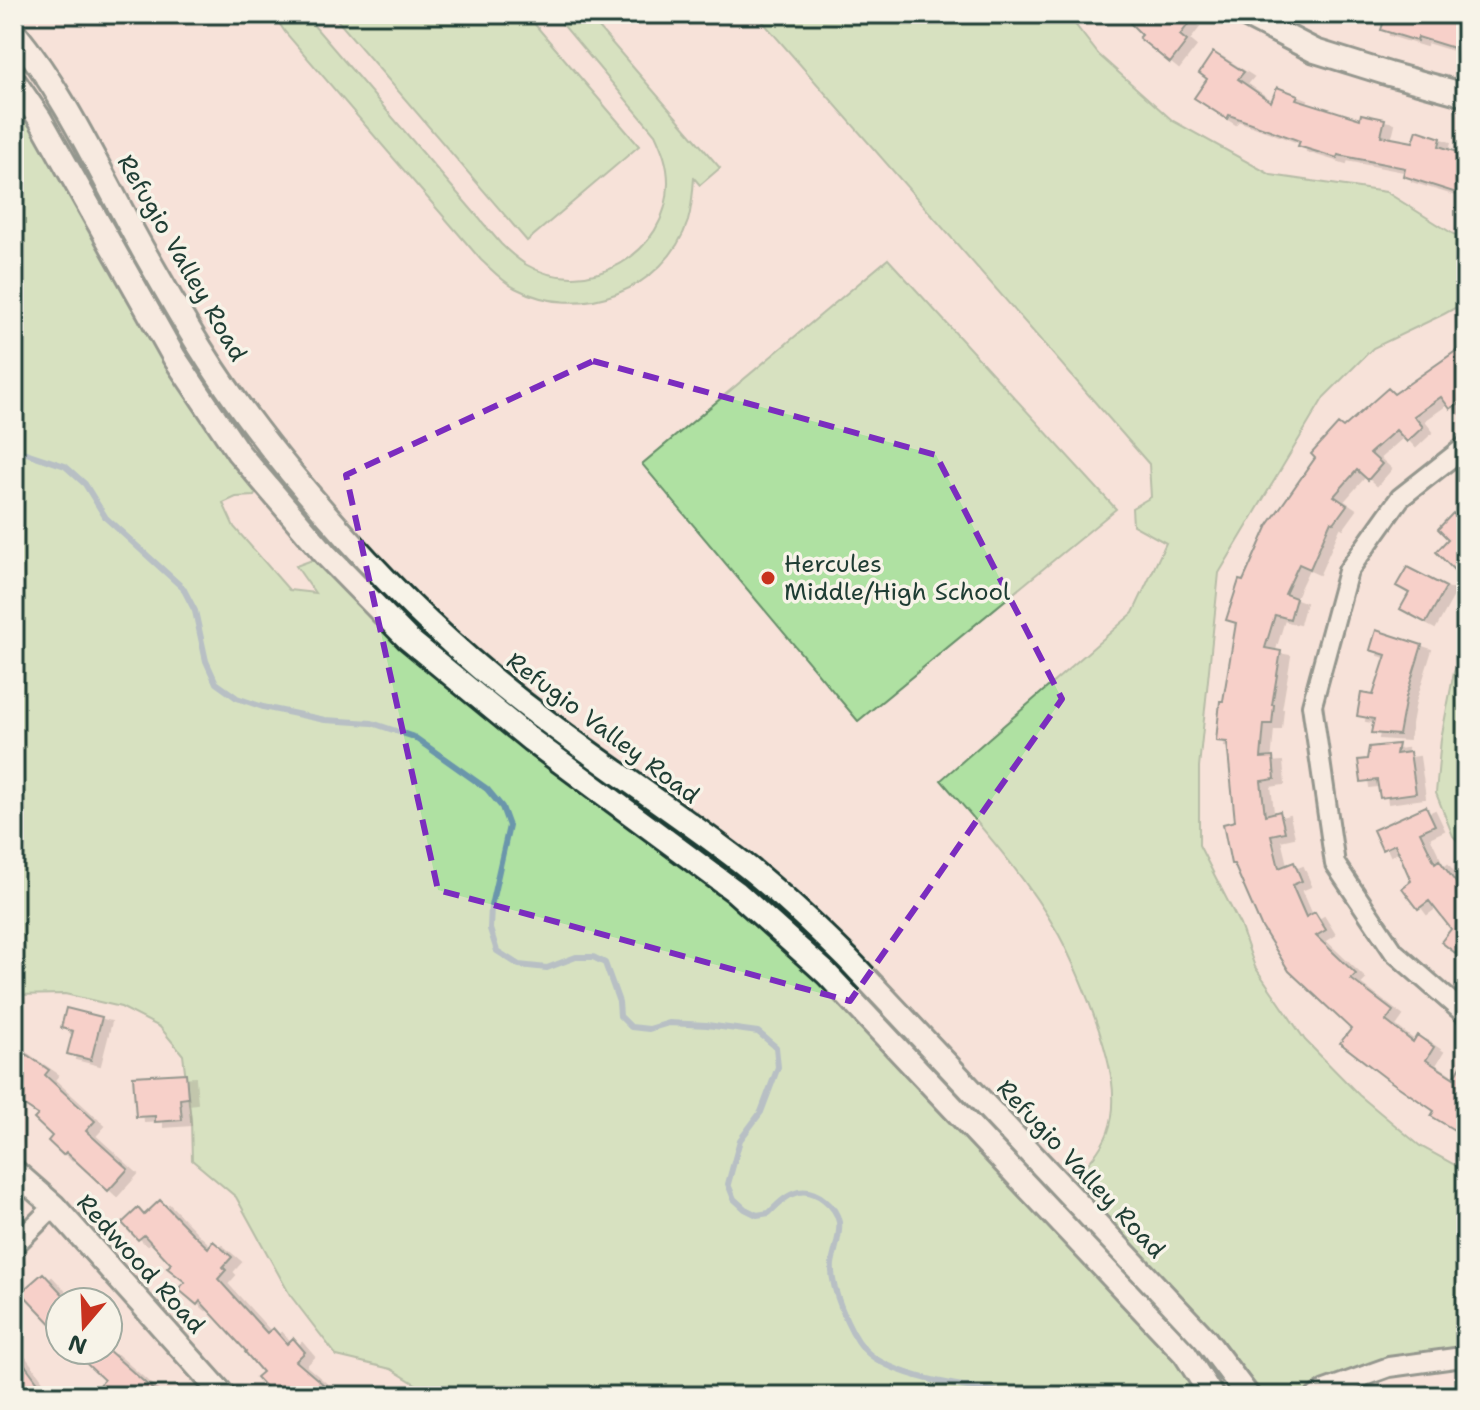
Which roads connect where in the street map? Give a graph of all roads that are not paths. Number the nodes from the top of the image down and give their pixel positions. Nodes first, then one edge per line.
1 (1243, 14) edge
2 (14, 32) edge
3 (14, 81) edge
4 (1466, 95) edge
5 (1466, 446) edge
6 (1466, 1015) edge
7 (14, 1171) edge
8 (54, 1206) junction
9 (14, 1246) edge
10 (1466, 1359) edge
11 (224, 1396) edge
12 (1212, 1396) edge
13 (1248, 1396) edge
14 (1316, 1396) edge

1 - 4 street
2 - 13 street, Refugio Valley Road
3 - 12 street, Refugio Valley Road
5 - 6 street
7 - 8 street, Redwood Road
8 - 9 street
8 - 11 street, Redwood Road
10 - 14 street

